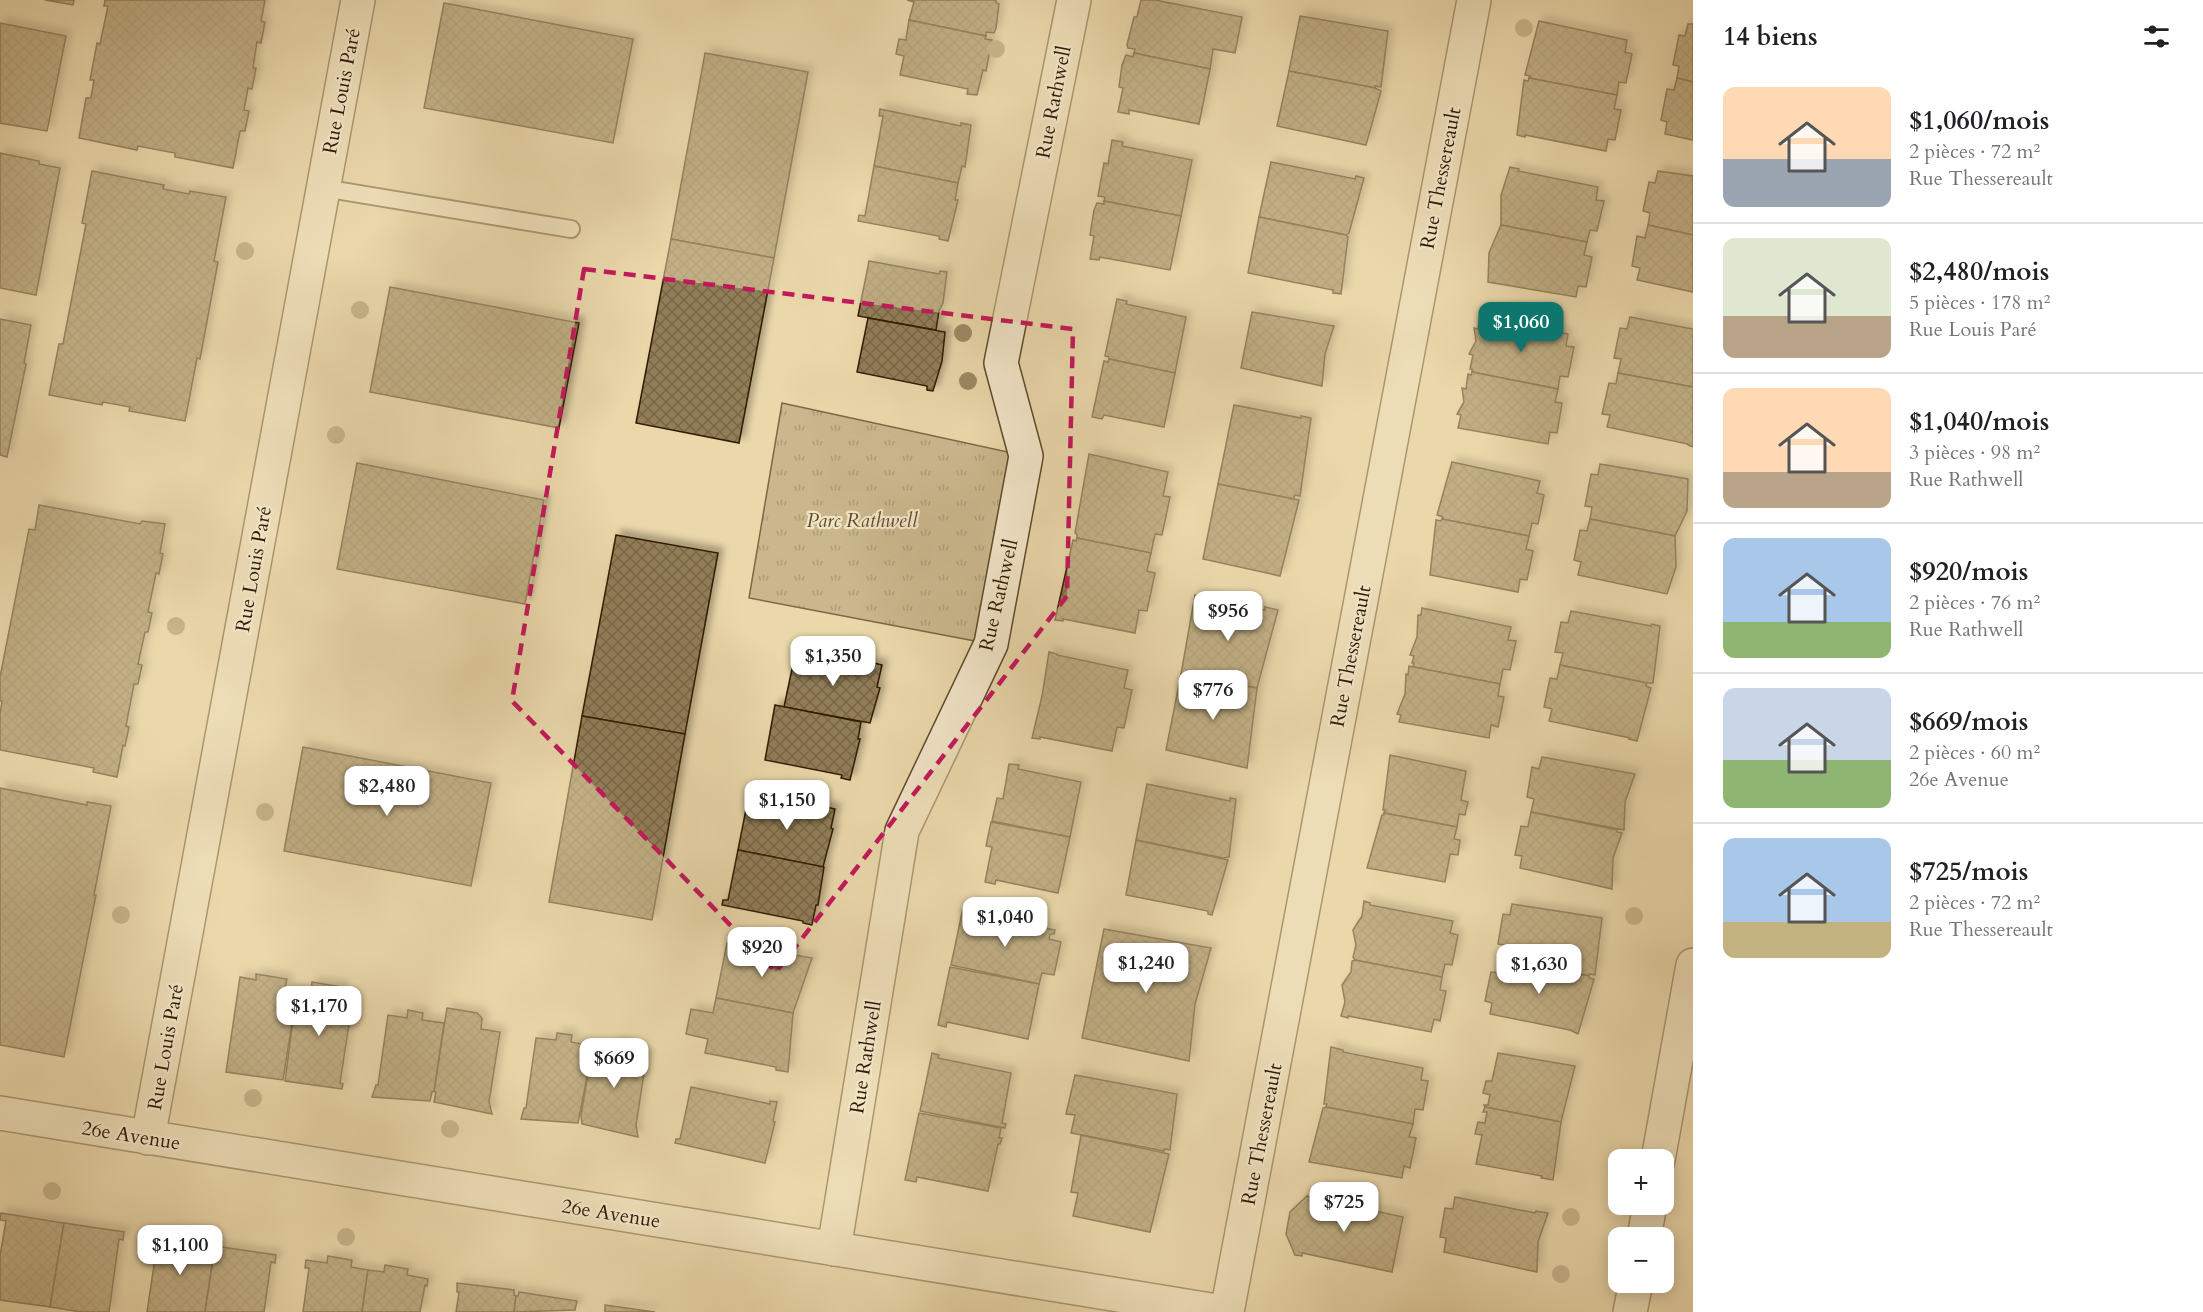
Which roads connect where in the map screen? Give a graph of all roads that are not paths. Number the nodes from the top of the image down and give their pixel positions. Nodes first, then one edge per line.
1 (358, 0) edge
2 (1074, 0) edge
3 (1474, 0) edge
4 (323, 188) junction
5 (571, 229) dead end
6 (1693, 965) edge
7 (0, 1113) edge
8 (148, 1138) junction
9 (1660, 1149) edge
10 (834, 1249) junction
11 (1634, 1293) edge
12 (1225, 1312) edge
13 (1630, 1312) edge

1 - 4 street, Rue Louis Paré
2 - 10 street, Rue Rathwell
3 - 12 street, Rue Thessereault
4 - 5 lane
4 - 8 street, Rue Louis Paré
6 - 9 street
7 - 8 street, 26e Avenue
8 - 10 street, 26e Avenue
10 - 12 street, 26e Avenue
11 - 13 street

